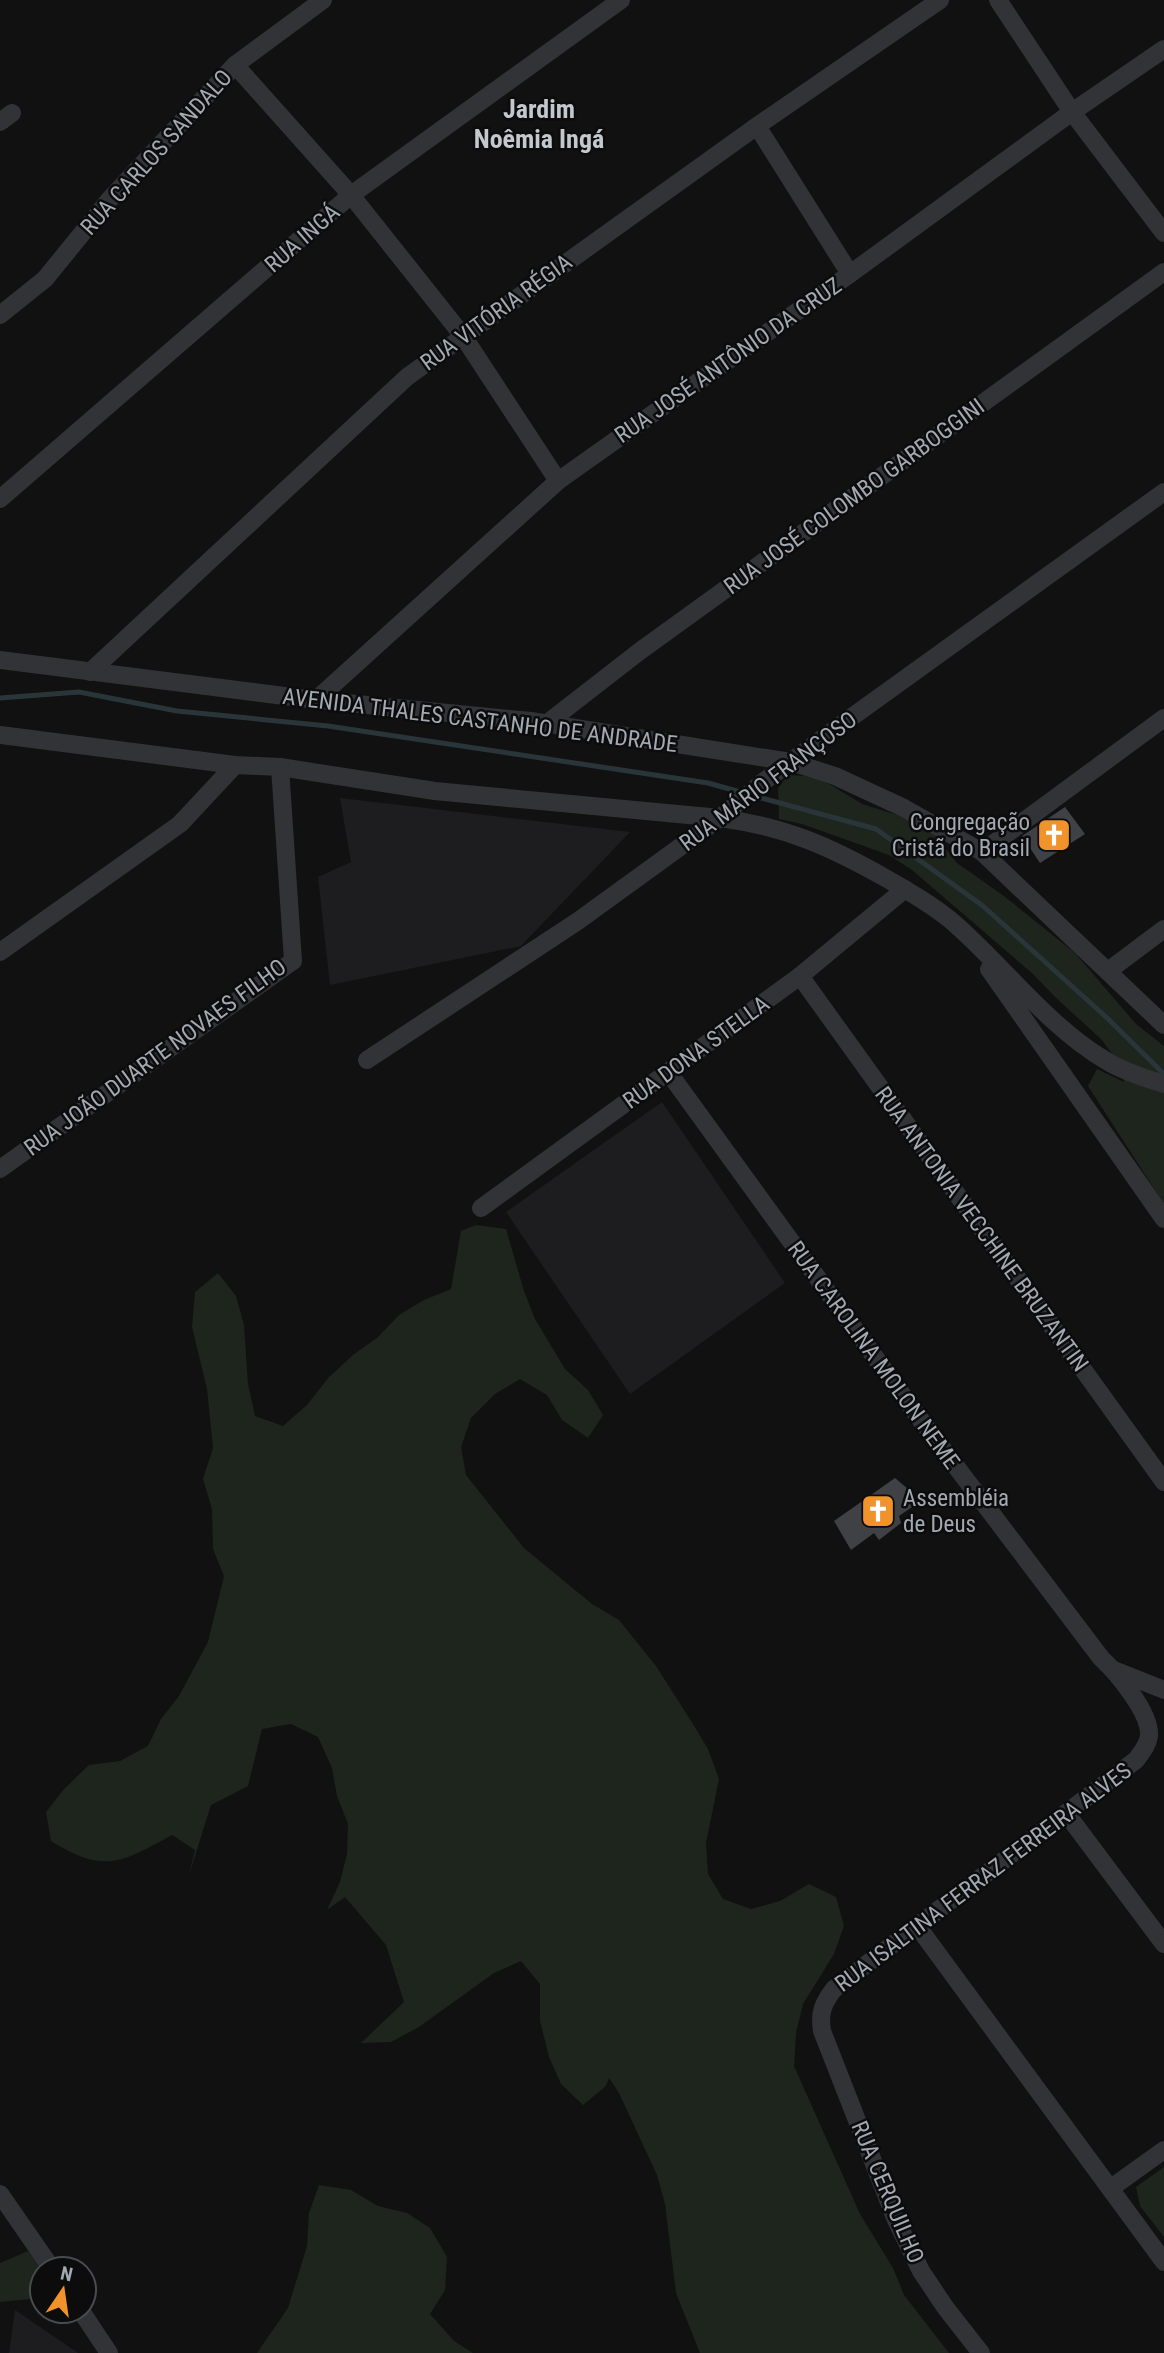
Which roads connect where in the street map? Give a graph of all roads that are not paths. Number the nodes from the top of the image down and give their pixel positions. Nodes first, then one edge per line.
1 (323, 0) edge
2 (621, 0) edge
3 (940, 0) edge
4 (998, 0) edge
5 (1164, 49) edge
6 (235, 65) junction
7 (1072, 112) junction
8 (757, 126) junction
9 (351, 195) junction
10 (1164, 233) edge
11 (1164, 272) edge
12 (850, 274) junction
13 (0, 315) edge
14 (463, 336) junction
15 (558, 481) junction
16 (1164, 492) edge
17 (0, 499) edge
18 (0, 660) edge
19 (90, 672) junction
20 (316, 700) junction
21 (1164, 718) edge
22 (545, 724) junction
23 (0, 735) edge
24 (791, 762) junction
25 (235, 765) junction
26 (280, 767) junction
27 (720, 818) junction
28 (982, 852) junction
29 (905, 890) junction
30 (953, 922) junction
31 (1164, 929) edge
32 (0, 952) edge
33 (1108, 971) junction
34 (800, 976) junction
35 (1164, 1025) edge
36 (367, 1060) dead end
37 (668, 1073) junction
38 (1164, 1084) edge
39 (0, 1169) edge
40 (481, 1208) dead end
41 (1164, 1219) edge
42 (1164, 1482) edge
43 (1114, 1670) junction
44 (1164, 1690) edge
45 (1149, 1739) joint
46 (1066, 1813) junction
47 (918, 1927) junction
48 (1164, 1944) edge
49 (820, 2017) joint
50 (1164, 2150) edge
51 (1111, 2188) junction
52 (0, 2194) edge
53 (42, 2255) edge
54 (1164, 2262) edge
55 (90, 2325) edge
56 (109, 2353) edge
57 (981, 2353) edge

1 - 6 street, RUA CARLOS SANDALO
2 - 9 street, RUA INGÁ
3 - 8 street, RUA VITÓRIA RÉGIA
4 - 7 street
5 - 7 street, RUA JOSÉ ANTÔNIO DA CRUZ
6 - 9 street
6 - 13 street, RUA CARLOS SANDALO
7 - 10 street
7 - 12 street, RUA JOSÉ ANTÔNIO DA CRUZ
8 - 12 street
8 - 14 street, RUA VITÓRIA RÉGIA
9 - 14 street
9 - 17 street, RUA INGÁ
11 - 22 street, RUA JOSÉ COLOMBO GARBOGGINI
12 - 15 street, RUA JOSÉ ANTÔNIO DA CRUZ
14 - 15 street
14 - 19 street, RUA VITÓRIA RÉGIA
15 - 20 street, RUA JOSÉ ANTÔNIO DA CRUZ
16 - 24 street, RUA MÁRIO FRANÇOSO
18 - 19 street, AVENIDA THALES CASTANHO DE ANDRADE
19 - 20 street, AVENIDA THALES CASTANHO DE ANDRADE
20 - 22 street, AVENIDA THALES CASTANHO DE ANDRADE
21 - 28 street
22 - 24 street, AVENIDA THALES CASTANHO DE ANDRADE
23 - 25 street
24 - 27 street, RUA MÁRIO FRANÇOSO
24 - 28 street, AVENIDA THALES CASTANHO DE ANDRADE
25 - 26 street
25 - 32 street
26 - 27 street
26 - 39 street, RUA JOÃO DUARTE NOVAES FILHO
27 - 29 street
27 - 36 street, RUA MÁRIO FRANÇOSO
28 - 33 street, AVENIDA THALES CASTANHO DE ANDRADE
29 - 30 street
29 - 34 street, RUA DONA STELLA
30 - 38 street
30 - 41 street
31 - 33 street
33 - 35 street, AVENIDA THALES CASTANHO DE ANDRADE
34 - 37 street, RUA DONA STELLA
34 - 42 street, RUA ANTONIA VECCHINE BRUZANTIN
37 - 40 street, RUA DONA STELLA
37 - 43 street, RUA CAROLINA MOLON NEME
43 - 44 street
43 - 45 street, RUA CAROLINA MOLON NEME
45 - 46 street, RUA ISALTINA FERRAZ FERREIRA ALVES
46 - 47 street, RUA ISALTINA FERRAZ FERREIRA ALVES
46 - 48 street
47 - 49 street, RUA ISALTINA FERRAZ FERREIRA ALVES
47 - 51 street
49 - 57 street, RUA CERQUILHO
50 - 51 street
51 - 54 street
52 - 53 street
55 - 56 street

